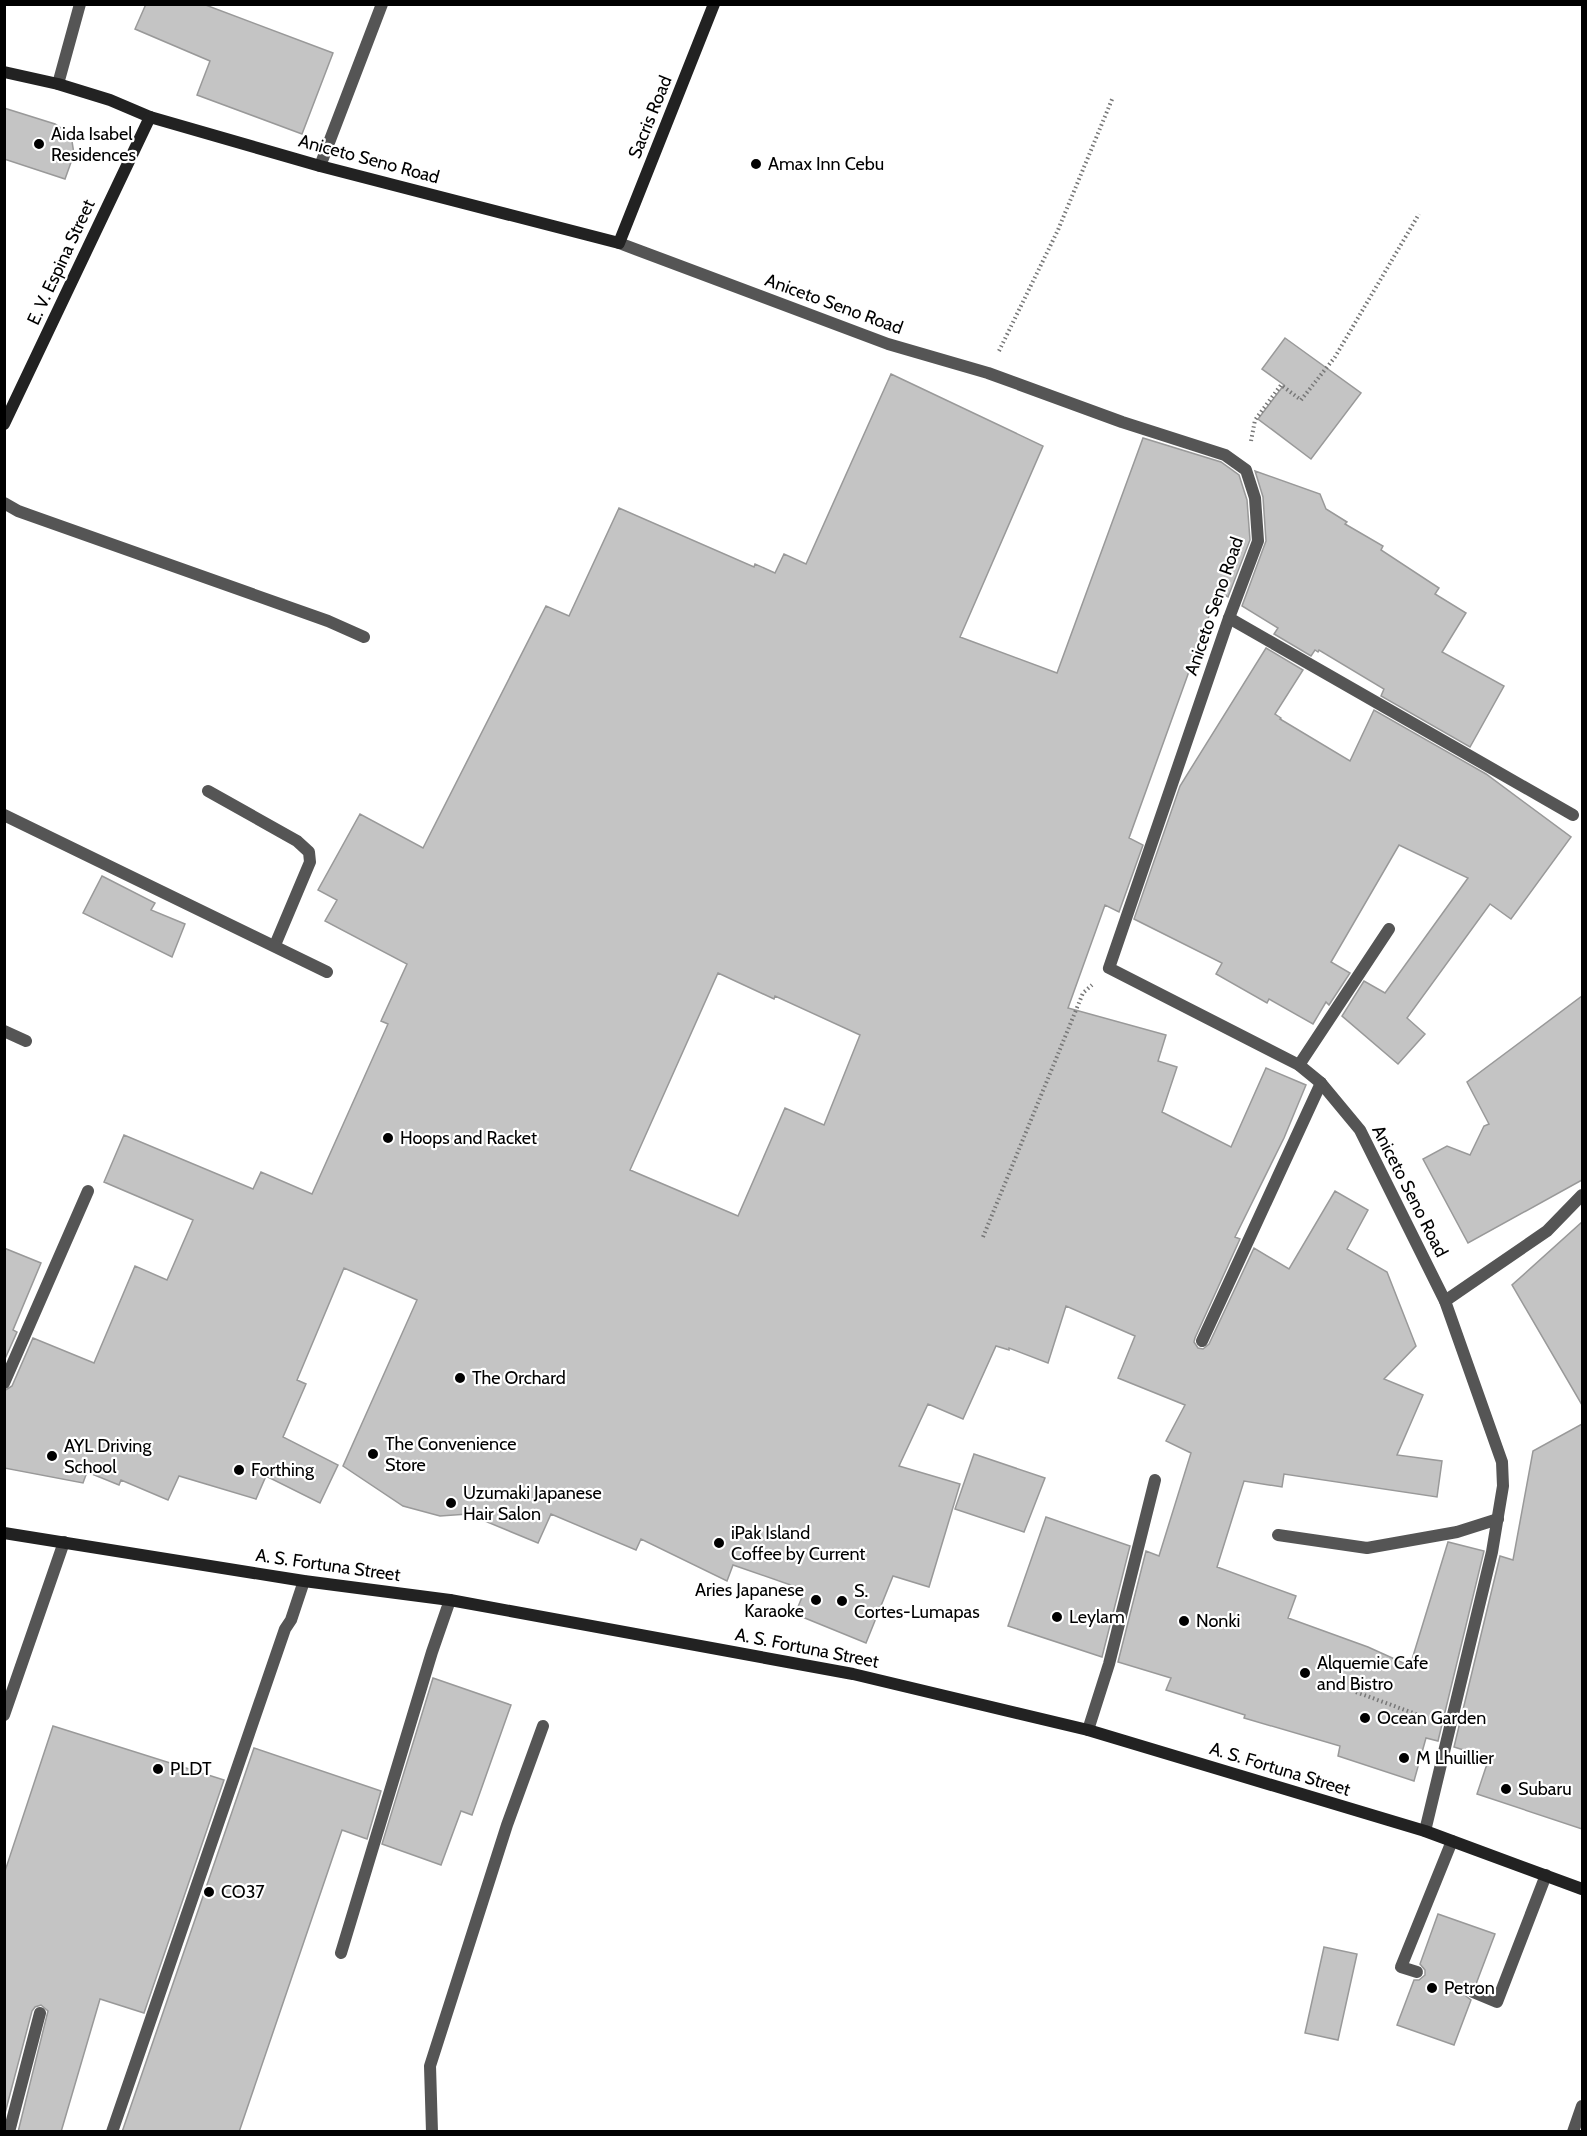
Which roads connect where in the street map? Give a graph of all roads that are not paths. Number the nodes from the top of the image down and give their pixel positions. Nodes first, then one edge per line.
1 (80, 4) edge
2 (382, 4) edge
3 (714, 4) edge
4 (4, 72) edge
5 (58, 84) junction
6 (150, 117) junction
7 (320, 166) junction
8 (619, 243) junction
9 (4, 424) edge
10 (4, 503) edge
11 (1229, 618) junction
12 (364, 637) dead end
13 (208, 791) dead end
14 (4, 815) edge
15 (1573, 815) dead end
16 (1389, 929) dead end
17 (275, 945) junction
18 (327, 972) dead end
19 (4, 1031) edge
20 (26, 1041) dead end
21 (1299, 1065) junction
22 (1321, 1083) junction
23 (88, 1191) dead end
24 (1582, 1194) edge
25 (1445, 1300) junction
26 (1202, 1341) dead end
27 (4, 1383) edge
28 (1155, 1480) dead end
29 (1498, 1519) junction
30 (4, 1533) edge
31 (1278, 1535) dead end
32 (64, 1542) junction
33 (304, 1581) junction
34 (450, 1600) junction
35 (4, 1715) edge
36 (543, 1726) dead end
37 (1088, 1730) junction
38 (1425, 1831) junction
39 (1452, 1841) junction
40 (1546, 1875) junction
41 (1582, 1889) edge
42 (341, 1953) dead end
43 (1417, 1972) dead end
44 (1473, 1992) dead end
45 (40, 2013) dead end
46 (1582, 2106) edge
47 (9, 2132) edge
48 (112, 2132) edge
49 (432, 2132) edge
50 (1573, 2132) edge

1 - 5 street
2 - 7 street
3 - 8 main road, Sacris Road
4 - 5 main road, Aniceto Seno Road
5 - 6 main road, Aniceto Seno Road
6 - 7 main road, Aniceto Seno Road
6 - 9 main road, E. V. Espina Street
7 - 8 main road, Aniceto Seno Road
8 - 11 street, Aniceto Seno Road
10 - 12 street
11 - 15 street
11 - 21 street, Aniceto Seno Road
13 - 17 street
14 - 17 street
16 - 21 street
17 - 18 street
19 - 20 street
21 - 22 street, Aniceto Seno Road
22 - 25 street, Aniceto Seno Road
22 - 26 street
23 - 27 street
24 - 25 street
25 - 29 street, Aniceto Seno Road
28 - 37 street
29 - 31 street
29 - 38 street, Aniceto Seno Road
30 - 32 main road, A. S. Fortuna Street
32 - 33 main road, A. S. Fortuna Street
32 - 35 street
33 - 34 main road, A. S. Fortuna Street
33 - 48 street
34 - 37 main road, A. S. Fortuna Street
34 - 42 street
36 - 49 street
37 - 38 main road, A. S. Fortuna Street
38 - 39 main road, A. S. Fortuna Street
39 - 40 main road, A. S. Fortuna Street
39 - 43 street
40 - 41 main road, A. S. Fortuna Street
40 - 44 street
45 - 47 street
46 - 50 street

